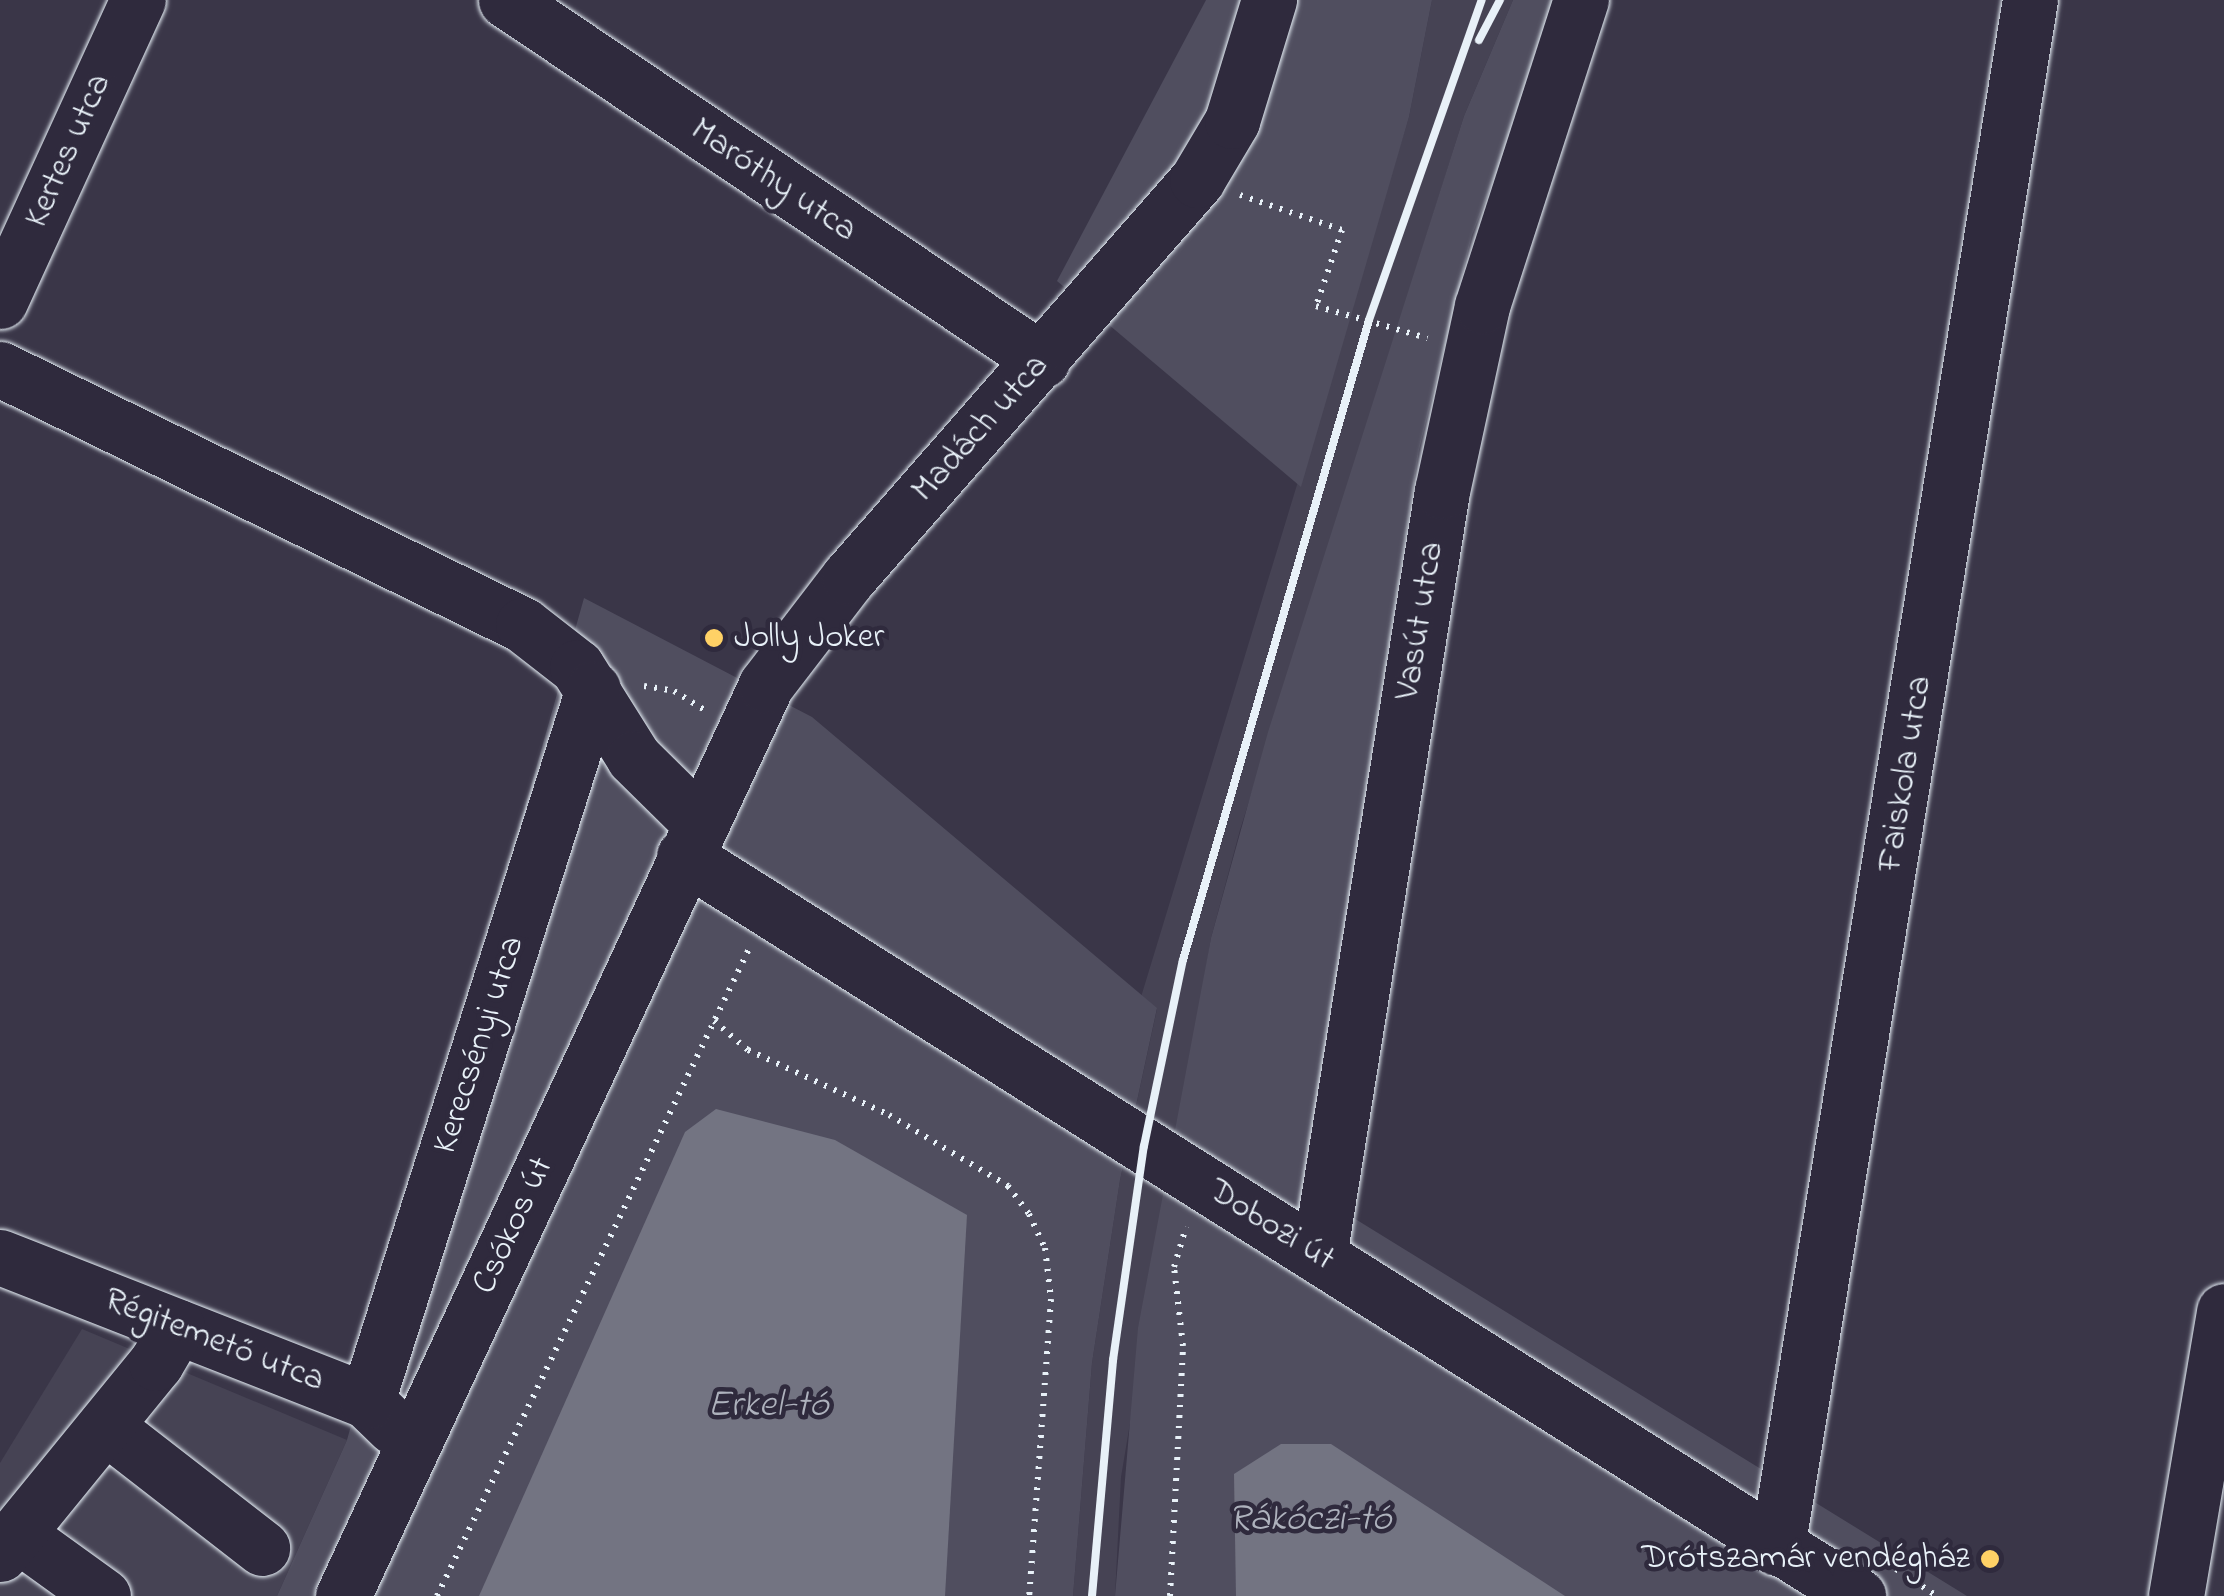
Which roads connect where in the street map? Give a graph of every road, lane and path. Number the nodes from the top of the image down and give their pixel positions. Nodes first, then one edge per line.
1 (138, 0) edge
2 (506, 0) edge
3 (1270, 0) edge
4 (1582, 0) edge
5 (2030, 0) edge
6 (1197, 180) junction
7 (0, 301) edge
8 (1482, 306) junction
9 (1042, 360) junction
10 (0, 369) edge
11 (593, 689) junction
12 (691, 839) junction
13 (768, 910) junction
14 (714, 1021) junction
15 (1217, 1193) junction
16 (1318, 1256) junction
17 (0, 1257) edge
18 (2224, 1311) edge
19 (176, 1328) junction
20 (367, 1401) junction
21 (105, 1426) junction
22 (412, 1448) junction
23 (8, 1544) edge
24 (262, 1548) dead end
25 (1778, 1548) junction
26 (1839, 1590) edge
27 (103, 1596) edge
28 (344, 1596) edge
29 (437, 1596) edge
30 (1030, 1596) edge
31 (1170, 1596) edge
32 (2176, 1596) edge

1 - 7 street, Kertes utca
2 - 9 street, Maróthy utca
3 - 6 street, Madách utca
4 - 8 street, Vasút utca
5 - 25 street, Faiskola utca
6 - 8 path
6 - 9 street, Madách utca
8 - 16 street, Vasút utca
9 - 12 street, Madách utca
10 - 11 street
11 - 12 street
11 - 20 street, Kerecsényi utca
12 - 13 street, Dobozi út
12 - 22 street, Csókos út
13 - 14 path
13 - 15 street, Dobozi út
14 - 29 path
14 - 30 path
15 - 16 street, Dobozi út
15 - 31 path
16 - 25 street, Dobozi út
17 - 19 street, Régitemető utca
18 - 32 street
19 - 20 street, Régitemető utca
19 - 21 street
20 - 22 street, Régitemető utca
21 - 23 street
21 - 24 street
22 - 28 street, Csókos út
23 - 27 street
25 - 26 street, Dobozi út

